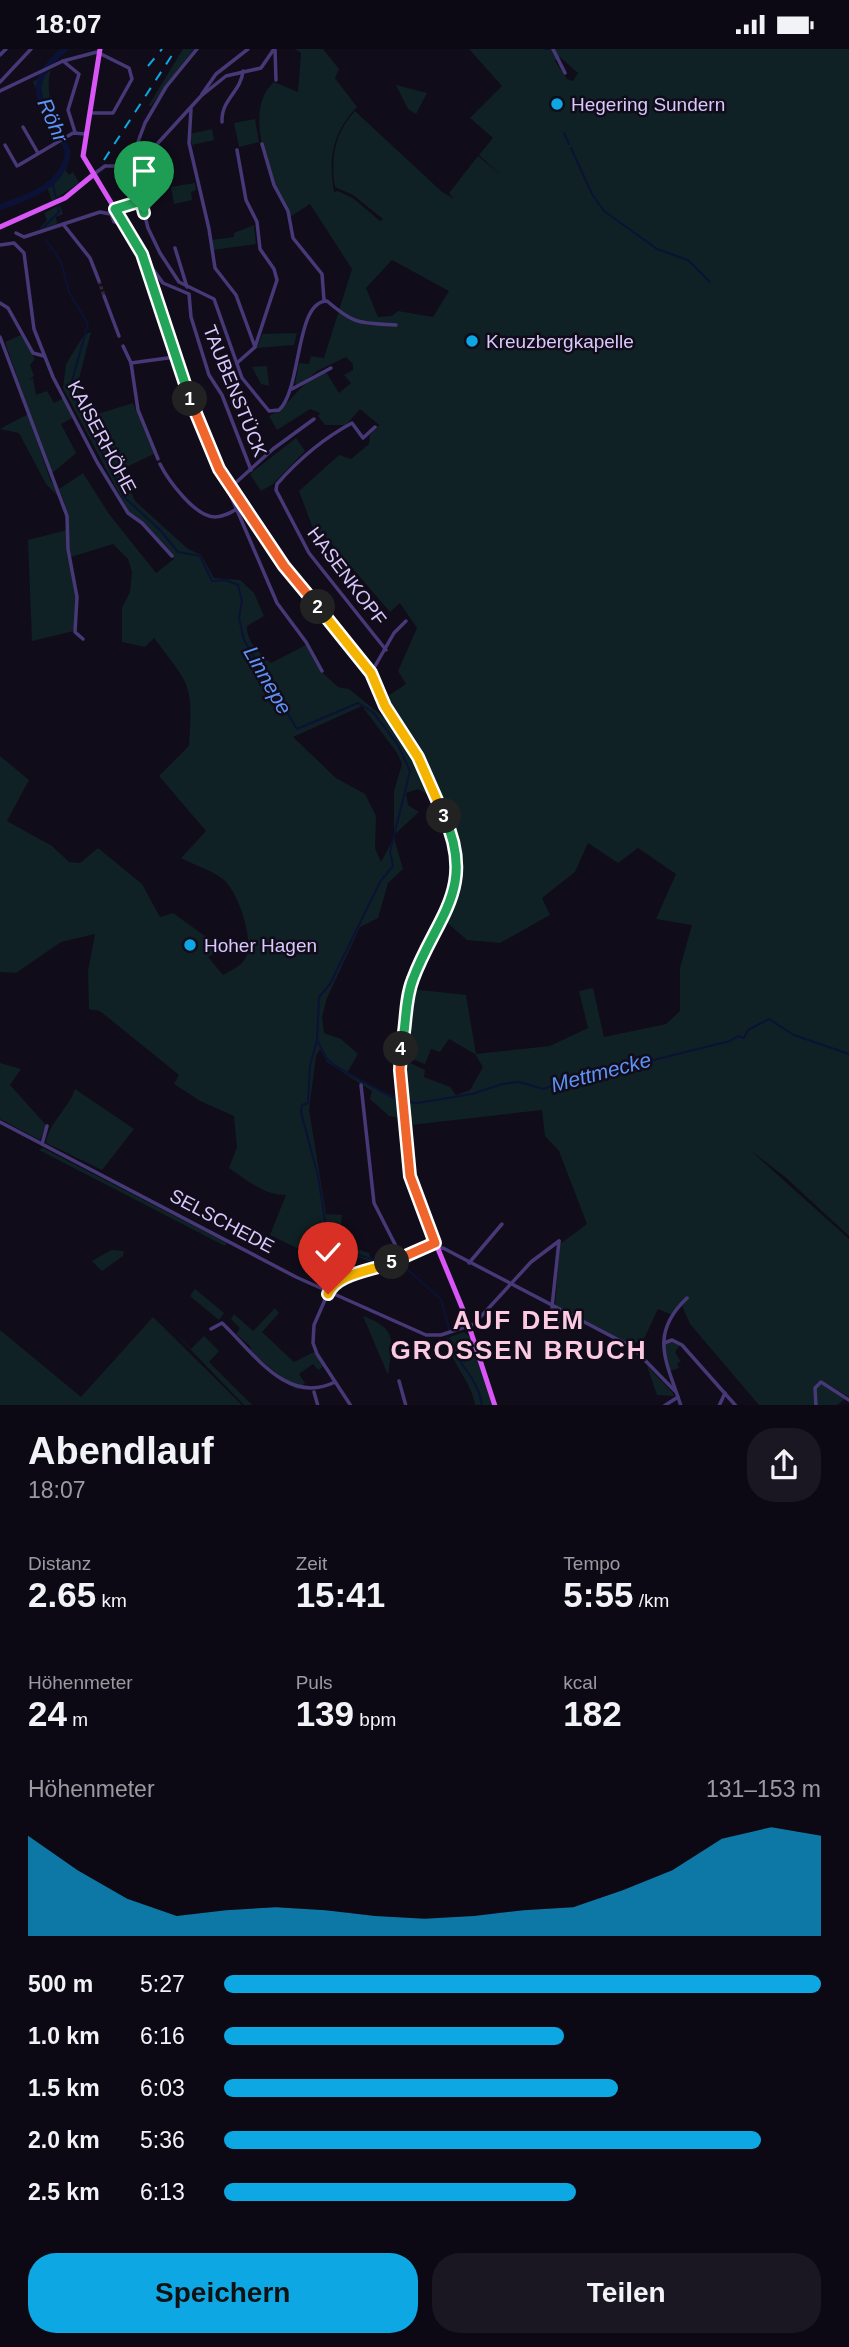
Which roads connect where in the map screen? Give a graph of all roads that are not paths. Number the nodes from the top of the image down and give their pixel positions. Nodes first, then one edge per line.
1 (6, 49) edge
2 (31, 49) edge
3 (197, 49) edge
4 (248, 49) edge
5 (275, 49) edge
6 (553, 49) edge
7 (100, 51) edge
8 (0, 55) edge
9 (62, 61) junction
10 (243, 71) junction
11 (565, 73) dead end
12 (276, 80) dead end
13 (0, 82) edge
14 (0, 91) edge
15 (201, 96) junction
16 (192, 107) junction
17 (91, 113) junction
18 (222, 122) dead end
19 (23, 127) dead end
20 (75, 132) junction
21 (86, 134) junction
22 (262, 144) dead end
23 (5, 145) dead end
24 (237, 150) dead end
25 (38, 153) junction
26 (93, 175) junction
27 (141, 201) junction
28 (113, 211) junction
29 (64, 224) junction
30 (0, 227) edge
31 (16, 233) dead end
32 (0, 245) edge
33 (175, 248) dead end
34 (146, 265) junction
35 (99, 281) tunnel mouth
36 (187, 286) junction
37 (104, 296) tunnel mouth
38 (324, 300) junction
39 (0, 303) edge
40 (396, 325) dead end
41 (119, 336) dead end
42 (0, 337) edge
43 (123, 346) dead end
44 (255, 347) junction
45 (44, 356) junction
46 (175, 357) junction
47 (131, 363) junction
48 (237, 363) junction
49 (331, 368) dead end
50 (292, 389) junction
51 (314, 419) dead end
52 (375, 427) dead end
53 (251, 470) junction
54 (230, 484) junction
55 (237, 509) junction
56 (172, 556) dead end
57 (406, 621) dead end
58 (83, 639) dead end
59 (386, 650) junction
60 (322, 671) dead end
61 (371, 673) junction
62 (361, 1085) dead end
63 (0, 1122) edge
64 (47, 1126) dead end
65 (42, 1144) junction
66 (502, 1224) dead end
67 (436, 1246) junction
68 (402, 1258) junction
69 (469, 1263) junction
70 (509, 1285) junction
71 (328, 1293) junction
72 (687, 1298) dead end
73 (552, 1307) junction
74 (558, 1322) dead end
75 (469, 1326) junction
76 (211, 1329) dead end
77 (664, 1343) junction
78 (399, 1381) dead end
79 (335, 1382) junction
80 (675, 1391) junction
81 (314, 1392) junction
82 (725, 1393) junction
83 (678, 1397) junction
84 (849, 1400) edge
85 (318, 1405) edge
86 (351, 1405) edge
87 (406, 1405) edge
88 (495, 1405) edge
89 (664, 1405) edge
90 (681, 1405) edge
91 (719, 1405) edge
92 (736, 1405) edge
93 (816, 1405) edge

1 - 8 street
2 - 13 street
3 - 26 street
4 - 15 street
5 - 10 street
5 - 12 street
6 - 11 street
7 - 9 street
7 - 17 main road
7 - 17 street
9 - 14 street
9 - 20 street
10 - 15 street
10 - 18 street
15 - 16 street
16 - 27 street
16 - 44 street
17 - 21 main road
19 - 25 street
20 - 21 street
20 - 25 street
21 - 26 main road
22 - 38 street
23 - 25 street
24 - 44 street
26 - 28 main road
26 - 30 main road
27 - 28 street
27 - 36 street
28 - 29 street
28 - 34 main road
29 - 31 street
29 - 35 street
32 - 45 street, KAISERHÖHE
33 - 36 street
34 - 46 main road
34 - 53 street, TAUBENSTÜCK
36 - 48 street
37 - 41 street
38 - 40 street
38 - 50 street
39 - 45 street, KAISERHÖHE
42 - 58 street
43 - 47 street
44 - 48 street
45 - 56 street, KAISERHÖHE
46 - 47 street
46 - 54 main road
47 - 55 street
48 - 50 street
49 - 50 street
51 - 53 street
52 - 59 street, HASENKOPF
53 - 54 street
54 - 55 street
54 - 61 main road
55 - 60 street
57 - 59 street
59 - 61 street
61 - 67 main road
62 - 68 street
63 - 65 street, SELSCHEDE
64 - 65 street
65 - 71 street, SELSCHEDE
66 - 69 street
67 - 68 street
67 - 69 street
67 - 75 main road
68 - 71 street
69 - 70 street
70 - 73 street
70 - 73 street
70 - 75 street
71 - 75 street, SELSCHEDE
71 - 79 street
72 - 77 street
73 - 74 street
73 - 80 street
75 - 88 main road
76 - 81 street
77 - 80 street
77 - 82 street
78 - 87 street
79 - 81 street
79 - 86 street
80 - 83 street
81 - 85 street
82 - 91 street
82 - 92 street
83 - 89 street
83 - 90 street
84 - 93 street

